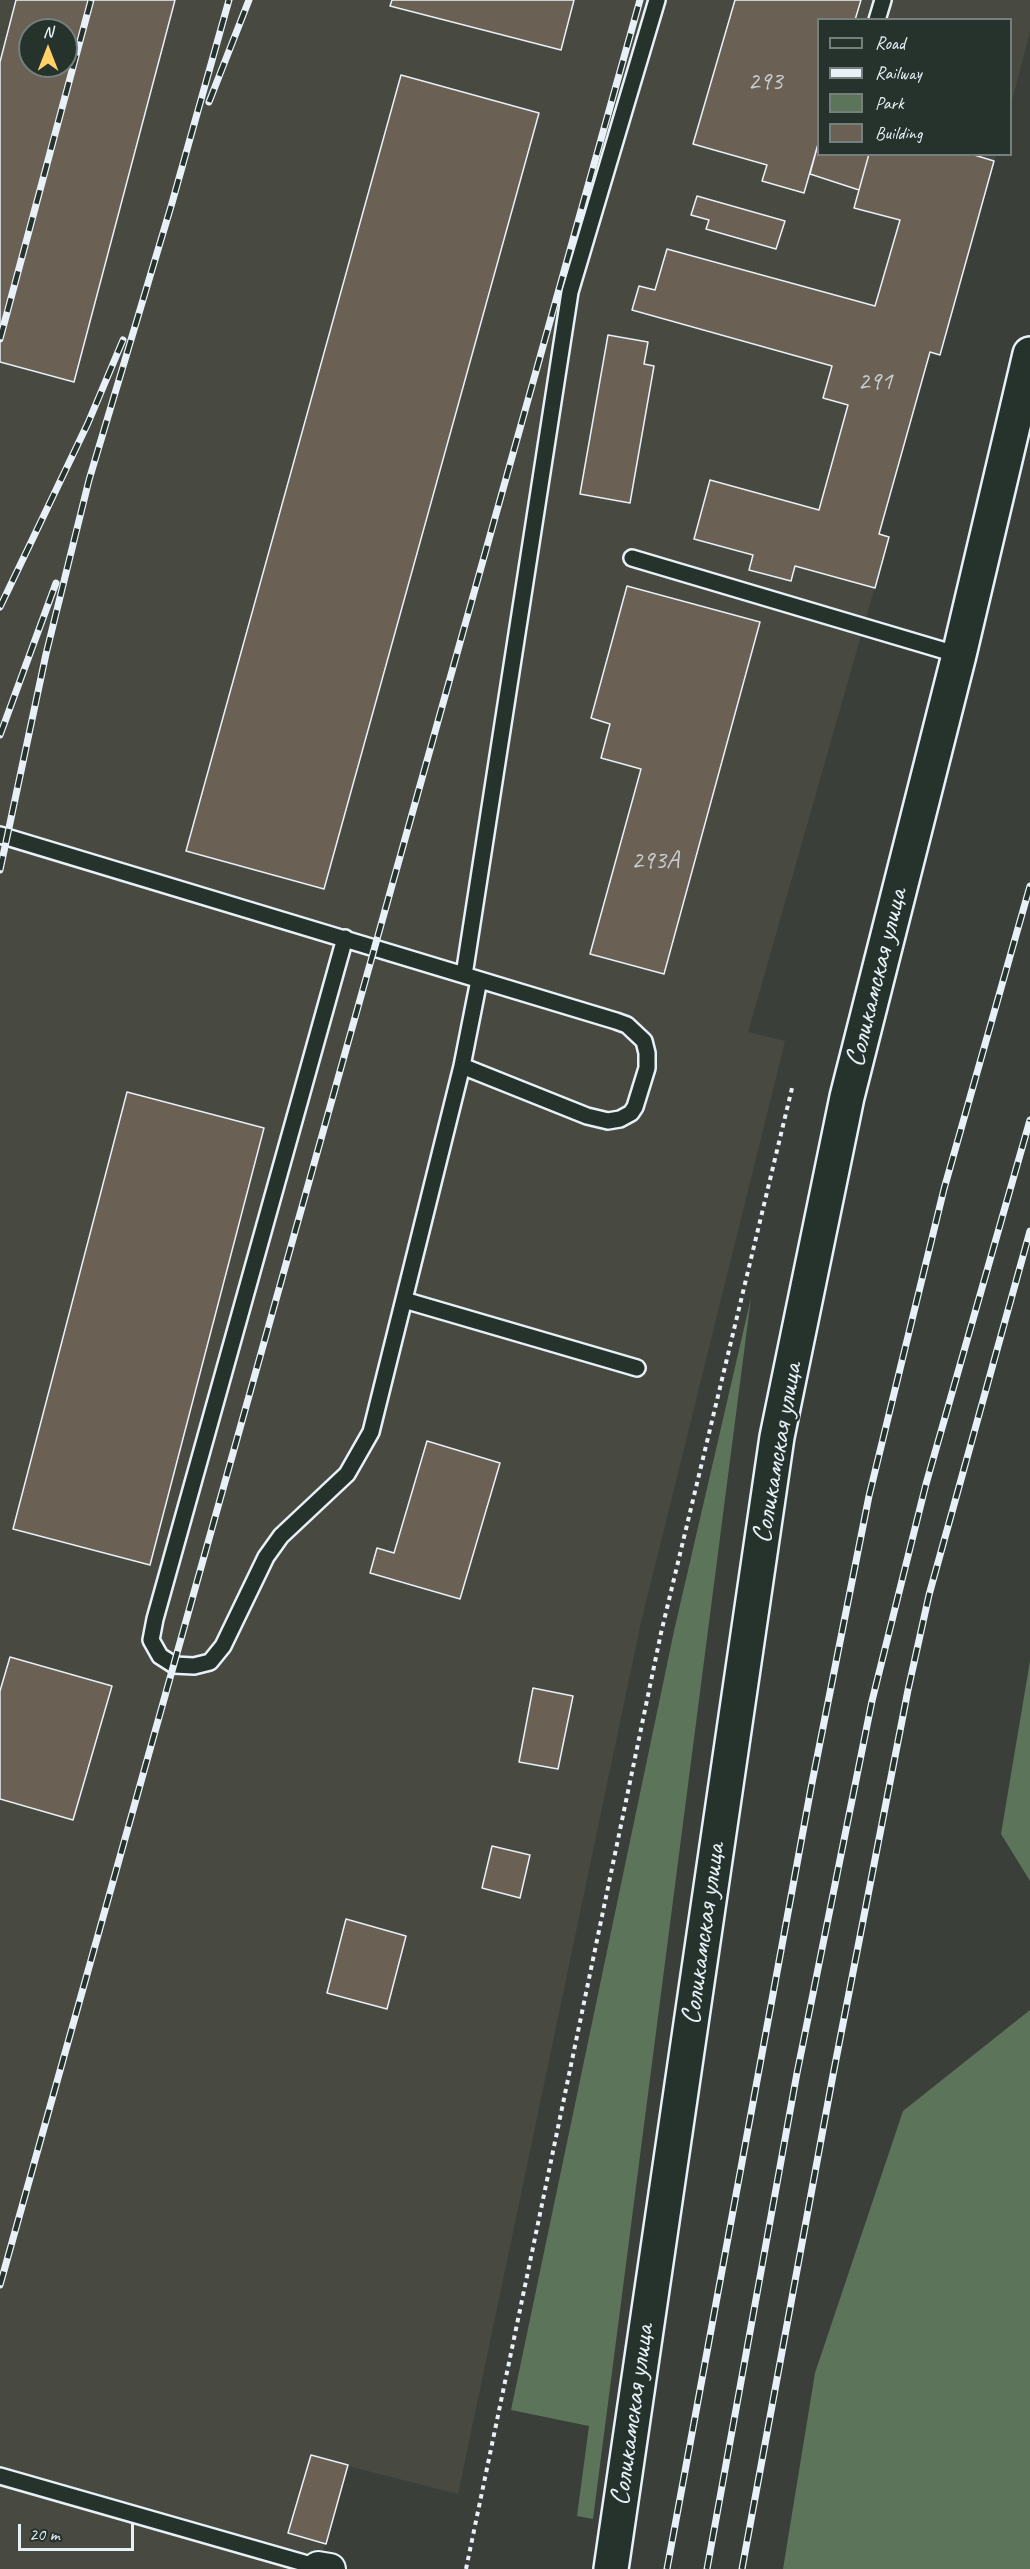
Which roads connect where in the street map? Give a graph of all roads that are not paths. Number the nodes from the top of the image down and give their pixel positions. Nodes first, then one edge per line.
1 (657, 0) edge
2 (883, 0) edge
3 (878, 18) edge
4 (1030, 354) edge
5 (632, 558) dead end
6 (959, 655) junction
7 (0, 835) edge
8 (345, 938) junction
9 (464, 975) junction
10 (480, 980) junction
11 (462, 1066) junction
12 (404, 1300) junction
13 (637, 1368) dead end
14 (0, 2477) edge
15 (324, 2568) edge
16 (611, 2569) edge

1 - 9 lane
2 - 3 lane
4 - 6 main road, Соликамская улица
5 - 6 lane
6 - 16 main road, Соликамская улица
7 - 8 lane
8 - 9 lane
8 - 12 lane
9 - 10 lane
10 - 11 lane
10 - 11 lane
11 - 12 lane
12 - 13 lane
14 - 15 lane

